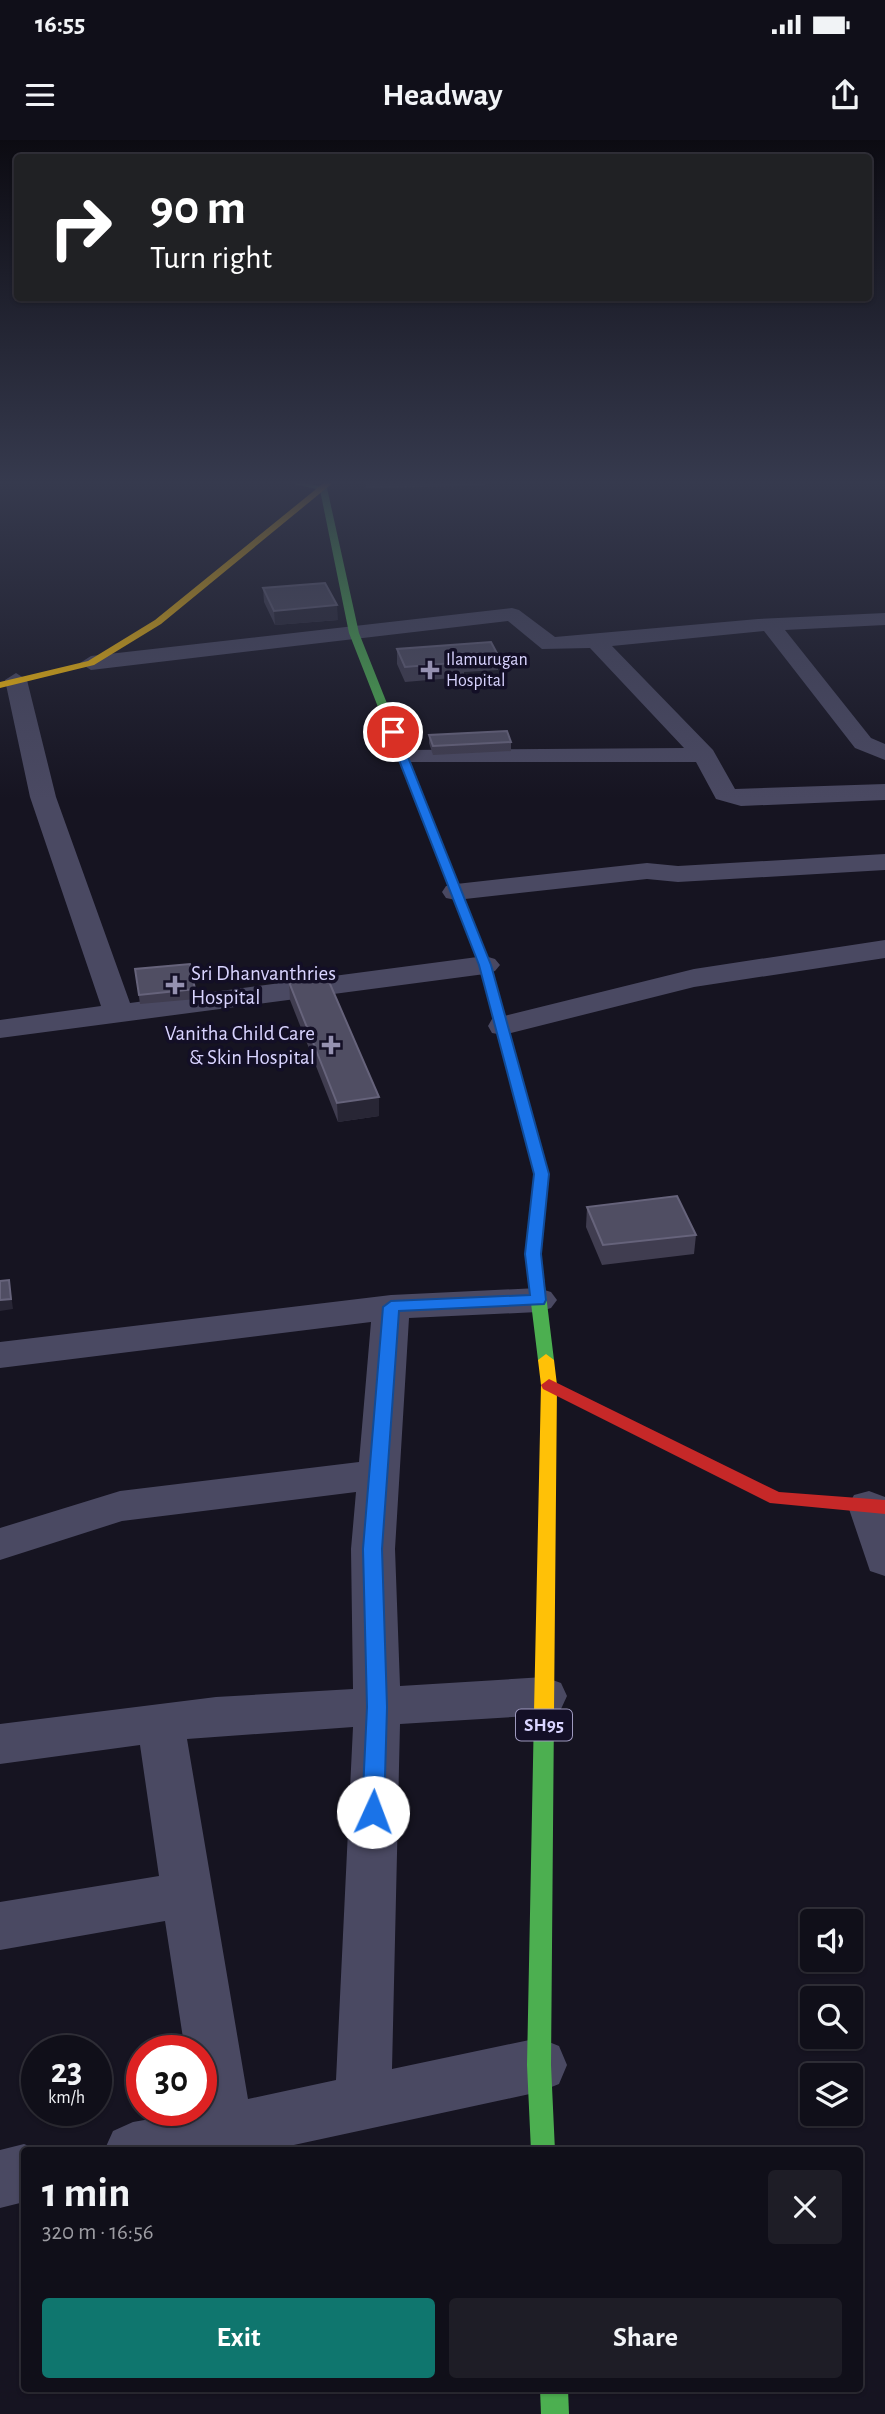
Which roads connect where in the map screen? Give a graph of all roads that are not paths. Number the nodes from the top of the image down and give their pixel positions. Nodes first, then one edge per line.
1 (201, 587) edge
2 (346, 587) edge
3 (885, 619) edge
4 (770, 625) junction
5 (354, 633) junction
6 (595, 641) junction
7 (91, 663) junction
8 (8, 682) edge
9 (885, 753) edge
10 (704, 755) junction
11 (403, 757) junction
12 (885, 792) edge
13 (885, 862) edge
14 (456, 892) junction
15 (885, 949) edge
16 (485, 965) junction
17 (118, 1011) junction
18 (503, 1026) junction
19 (0, 1029) edge
20 (538, 1300) junction
21 (391, 1307) junction
22 (0, 1355) edge
23 (549, 1385) junction
24 (378, 1475) junction
25 (877, 1506) edge
26 (0, 1544) edge
27 (885, 1560) edge
28 (544, 1696) junction
29 (377, 1707) junction
30 (160, 1723) junction
31 (0, 1744) edge
32 (187, 1894) junction
33 (0, 1926) edge
34 (539, 2065) junction
35 (363, 2103) junction
36 (225, 2132) junction
37 (152, 2147) edge
38 (542, 2147) edge
39 (21, 2175) edge
40 (0, 2179) edge
41 (554, 2392) edge
42 (555, 2414) edge

1 - 7 main road
2 - 5 main road, SH95
3 - 4 street
4 - 6 street
4 - 9 street
5 - 6 street
5 - 7 street
5 - 11 main road, SH95
6 - 10 street
7 - 8 main road
8 - 17 street
10 - 11 street
10 - 12 street
11 - 14 main road, SH95
13 - 14 street
14 - 16 main road, SH95
15 - 18 street
16 - 17 street
16 - 18 main road, SH95
17 - 19 street
18 - 20 main road, SH95
20 - 21 street
20 - 23 main road, SH95
21 - 22 street
21 - 24 street
23 - 25 main road
23 - 28 main road, SH95
24 - 26 street
24 - 29 street
25 - 27 street
28 - 29 street
28 - 34 main road, SH95
29 - 30 street
29 - 35 street
30 - 31 street
30 - 32 street
32 - 33 street
32 - 36 street
34 - 35 street
34 - 38 main road, SH95
35 - 36 street
36 - 37 street
39 - 40 street
41 - 42 main road

